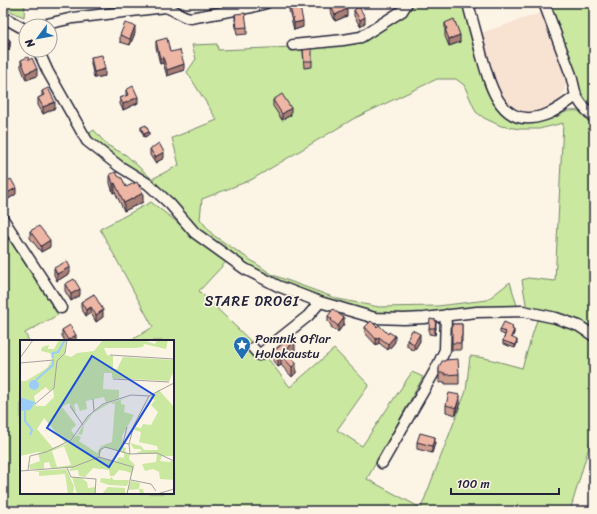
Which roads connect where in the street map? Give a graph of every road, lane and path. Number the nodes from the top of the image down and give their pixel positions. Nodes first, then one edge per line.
1 (266, 3) edge
2 (407, 3) edge
3 (468, 3) edge
4 (544, 3) edge
5 (3, 17) edge
6 (58, 21) edge
7 (18, 25) edge
8 (293, 45) dead end
9 (42, 58) edge
10 (576, 96) junction
11 (594, 118) edge
12 (3, 219) edge
13 (320, 302) junction
14 (61, 308) dead end
15 (446, 316) junction
16 (594, 336) edge
17 (253, 348) dead end
18 (382, 463) dead end

1 - 6 street
2 - 8 street
3 - 10 street
4 - 10 street
5 - 7 street
9 - 13 street
10 - 11 street
12 - 14 street
13 - 15 street
13 - 17 street
15 - 16 street
15 - 18 street

